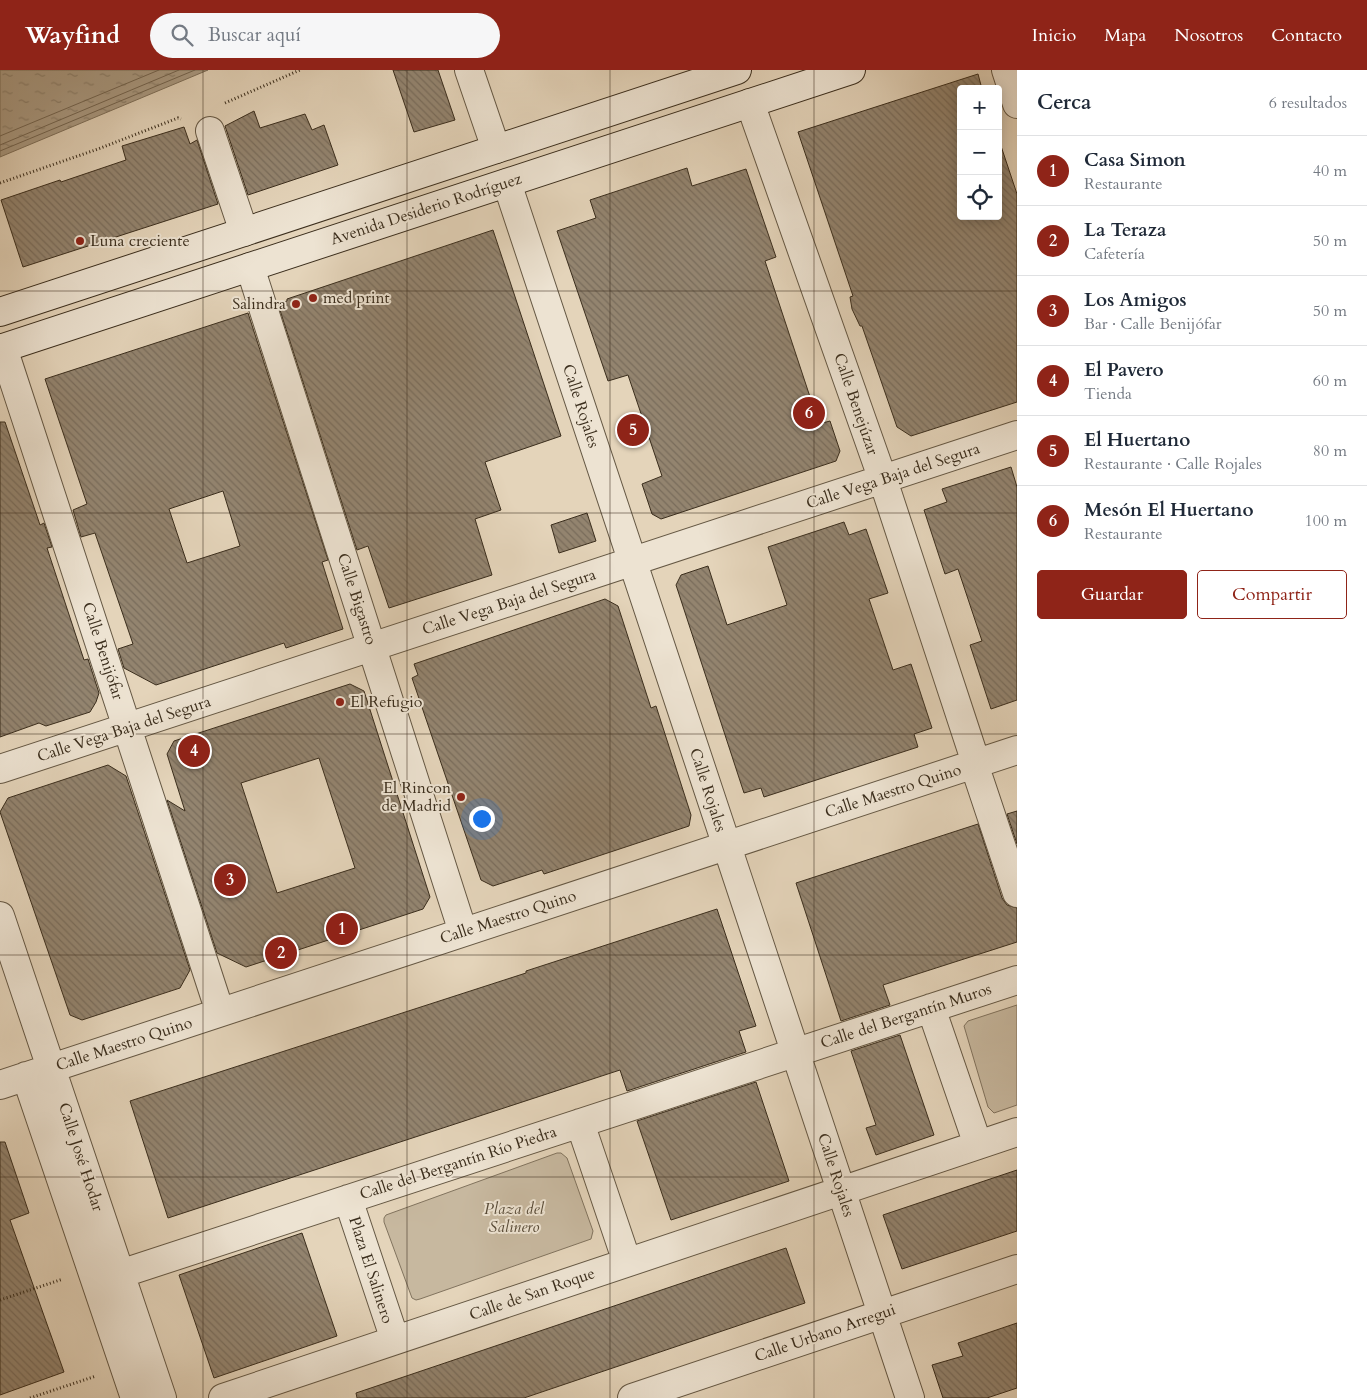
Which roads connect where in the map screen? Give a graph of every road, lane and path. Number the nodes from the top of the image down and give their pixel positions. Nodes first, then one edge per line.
1 (300, 70) edge
2 (469, 70) edge
3 (737, 70) edge
4 (851, 70) edge
5 (1006, 70) edge
6 (750, 103) junction
7 (1017, 104) edge
8 (210, 131) junction
9 (496, 150) junction
10 (0, 183) edge
11 (507, 183) junction
12 (244, 232) junction
13 (250, 267) junction
14 (0, 312) edge
15 (2, 348) edge
16 (1017, 435) edge
17 (883, 480) junction
18 (633, 562) junction
19 (372, 647) junction
20 (128, 727) junction
21 (1017, 750) edge
22 (975, 764) junction
23 (0, 769) edge
24 (727, 845) junction
25 (1017, 893) edge
26 (0, 916) edge
27 (463, 932) junction
28 (1017, 980) edge
29 (931, 1008) junction
30 (220, 1012) junction
31 (795, 1052) junction
32 (38, 1072) junction
33 (0, 1085) edge
34 (580, 1123) junction
35 (1017, 1132) edge
36 (978, 1145) junction
37 (841, 1190) junction
38 (348, 1199) junction
39 (627, 1262) junction
40 (1017, 1268) edge
41 (120, 1274) junction
42 (63, 1278) dead end
43 (0, 1300) edge
44 (882, 1314) junction
45 (395, 1340) junction
46 (97, 1376) dead end
47 (30, 1398) edge
48 (135, 1398) edge
49 (162, 1398) edge
50 (223, 1398) edge
51 (632, 1398) edge
52 (910, 1398) edge

1 - 8 path
2 - 9 street
3 - 9 street
4 - 6 street, Avenida Desiderio Rodríguez
5 - 7 street
6 - 11 street, Avenida Desiderio Rodríguez
6 - 17 street, Calle Benejúzar
8 - 10 path
8 - 12 street
9 - 12 street
11 - 13 street, Avenida Desiderio Rodríguez
11 - 18 street, Calle Rojales
12 - 14 street
13 - 15 street, Avenida Desiderio Rodríguez
13 - 19 street, Calle Bigastro
15 - 20 street, Calle Benijófar
16 - 17 street, Calle Vega Baja del Segura
17 - 18 street, Calle Vega Baja del Segura
17 - 22 street, Calle Benejúzar
18 - 19 street, Calle Vega Baja del Segura
18 - 24 street, Calle Rojales
19 - 20 street, Calle Vega Baja del Segura
19 - 27 street, Calle Bigastro
20 - 23 street, Calle Vega Baja del Segura
20 - 30 street, Calle Benijófar
21 - 22 street, Calle Maestro Quino
22 - 24 street, Calle Maestro Quino
22 - 25 street, Calle Benejúzar
24 - 27 street, Calle Maestro Quino
24 - 31 street, Calle Rojales
26 - 32 street, Calle José Hodar
27 - 30 street, Calle Maestro Quino
28 - 29 street, Calle del Bergantín Muros
29 - 31 street, Calle del Bergantín Muros
29 - 36 street
30 - 32 street, Calle Maestro Quino
31 - 34 street, Calle del Bergantín Río Piedra
31 - 37 street, Calle Rojales
32 - 33 street, Calle Maestro Quino
32 - 41 street, Calle José Hodar
32 - 48 street, Calle José Hodar
34 - 38 street, Calle del Bergantín Río Piedra
34 - 39 street
35 - 36 street, Calle de San Roque
36 - 37 street, Calle de San Roque
37 - 39 street, Calle de San Roque
37 - 44 street, Calle Rojales
38 - 41 street, Calle del Bergantín Río Piedra
38 - 45 street, Plaza El Salinero
39 - 45 street, Calle de San Roque
40 - 44 street, Calle Urbano Arregui
41 - 49 street, Calle José Hodar
42 - 43 path
44 - 51 street, Calle Urbano Arregui
44 - 52 street, Calle Rojales
45 - 50 street, Calle de San Roque
46 - 47 path

